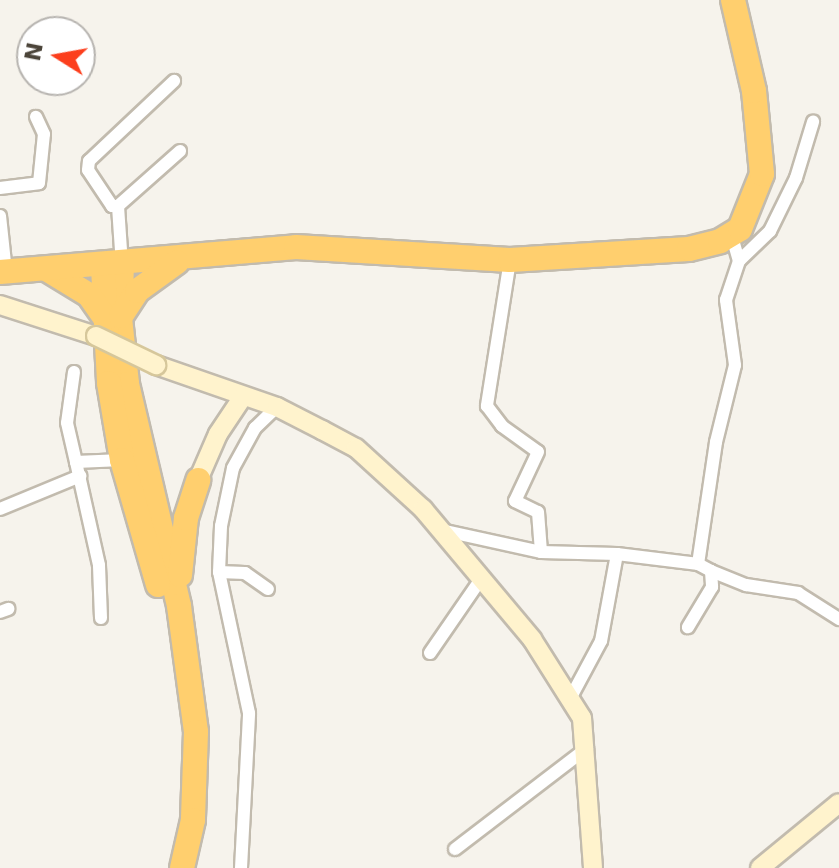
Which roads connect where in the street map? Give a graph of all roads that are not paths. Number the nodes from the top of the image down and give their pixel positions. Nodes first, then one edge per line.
1 (733, 2) edge
2 (174, 81) dead end
3 (36, 117) dead end
4 (813, 122) dead end
5 (180, 151) dead end
6 (0, 188) edge
7 (118, 206) junction
8 (0, 216) edge
9 (732, 236) junction
10 (182, 259) junction
11 (510, 260) junction
12 (739, 261) junction
13 (112, 266) junction
14 (48, 269) junction
15 (3, 272) edge
16 (0, 305) edge
17 (107, 324) junction
18 (74, 372) dead end
19 (242, 398) junction
20 (277, 407) junction
21 (76, 462) junction
22 (134, 462) junction
23 (80, 476) junction
24 (198, 480) junction
25 (0, 509) edge
26 (438, 530) junction
27 (541, 552) junction
28 (617, 554) junction
29 (698, 564) junction
30 (711, 571) junction
31 (219, 572) junction
32 (479, 582) junction
33 (268, 589) dead end
34 (179, 606) junction
35 (101, 618) dead end
36 (839, 619) edge
37 (688, 627) dead end
38 (430, 653) dead end
39 (571, 697) junction
40 (587, 748) junction
41 (839, 803) edge
42 (455, 849) dead end
43 (172, 868) edge
44 (182, 868) edge
45 (241, 868) edge
46 (593, 868) edge
47 (760, 868) edge

1 - 9 highway
2 - 7 street
3 - 6 street
4 - 12 street
5 - 7 street
7 - 13 street
8 - 15 street
9 - 11 highway
9 - 12 street
10 - 11 highway
10 - 13 highway
10 - 17 highway
11 - 27 street
12 - 29 street
13 - 14 highway
13 - 17 highway
14 - 15 highway
14 - 17 highway
16 - 17 street
17 - 19 street, bridge
17 - 22 highway
18 - 21 street
19 - 20 street
19 - 24 street
20 - 26 street
20 - 31 street
21 - 22 street
21 - 23 street
22 - 24 highway
22 - 34 highway
22 - 43 highway
23 - 25 street
23 - 35 street
24 - 34 highway
26 - 27 street
26 - 32 street
27 - 28 street
28 - 29 street
28 - 39 street
29 - 30 street
30 - 36 street
30 - 37 street
31 - 33 street
31 - 45 street
32 - 38 street
32 - 39 street
34 - 44 highway
39 - 40 street
40 - 42 street
40 - 46 street
41 - 47 street

